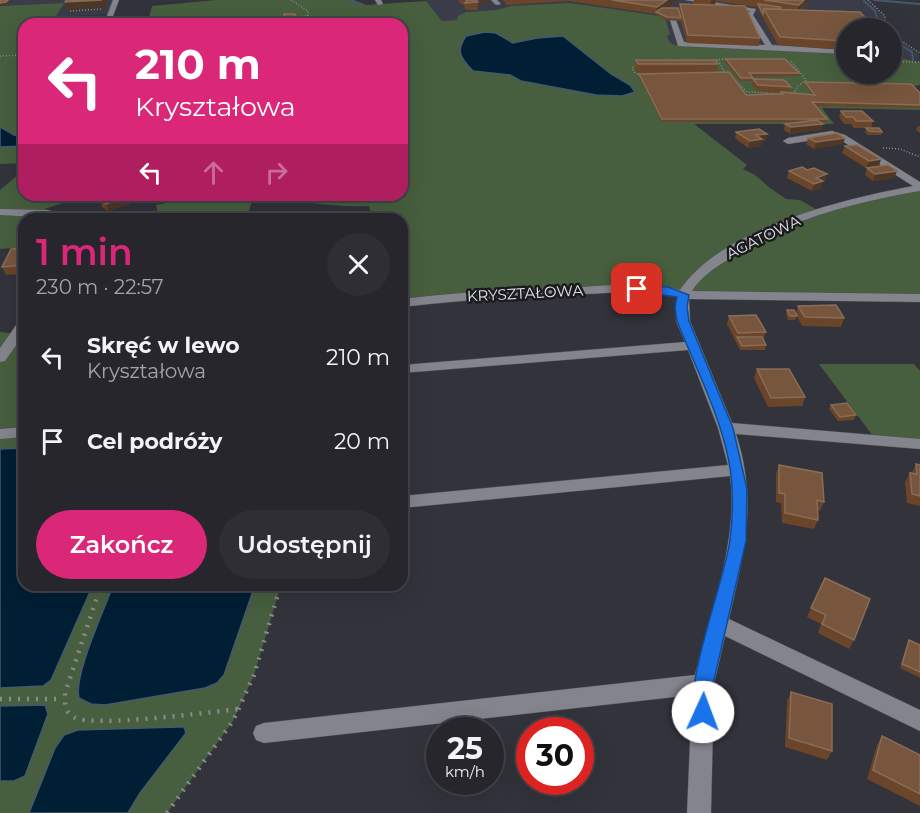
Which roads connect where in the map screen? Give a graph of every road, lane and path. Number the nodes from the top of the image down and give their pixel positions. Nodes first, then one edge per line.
1 (117, 0) edge
2 (291, 0) edge
3 (686, 0) edge
4 (868, 0) edge
5 (106, 8) dead end
6 (70, 10) edge
7 (309, 16) joint
8 (110, 18) edge
9 (284, 18) edge
10 (885, 18) edge
11 (673, 20) edge
12 (902, 41) edge
13 (770, 47) junction
14 (836, 51) edge
15 (920, 53) edge
16 (18, 55) edge
17 (0, 56) edge
18 (790, 59) dead end
19 (700, 60) edge
20 (710, 60) edge
21 (658, 61) edge
22 (902, 62) edge
23 (920, 62) edge
24 (642, 64) edge
25 (722, 69) junction
26 (720, 74) edge
27 (645, 75) edge
28 (789, 141) dead end
29 (920, 187) edge
30 (0, 212) edge
31 (48, 213) edge
32 (683, 295) junction
33 (920, 298) edge
34 (408, 302) edge
35 (18, 332) edge
36 (692, 346) junction
37 (0, 358) edge
38 (408, 369) edge
39 (726, 428) junction
40 (18, 432) edge
41 (0, 434) edge
42 (920, 444) edge
43 (737, 470) junction
44 (408, 501) edge
45 (99, 591) edge
46 (279, 591) edge
47 (717, 623) junction
48 (703, 684) junction
49 (0, 699) edge
50 (63, 699) junction
51 (239, 709) junction
52 (920, 721) edge
53 (264, 733) dead end
54 (167, 813) edge
55 (699, 813) edge

1 - 8 street
2 - 7 path
3 - 13 street
4 - 10 path
5 - 6 path
7 - 9 path
11 - 13 street
12 - 15 path
13 - 14 street
16 - 17 path
18 - 25 path
19 - 21 path
20 - 25 path
22 - 23 path
24 - 27 path
25 - 26 path
28 - 29 street
29 - 32 street, AGATOWA
30 - 31 street
32 - 33 street, KRYSZTAŁOWA
32 - 34 street, KRYSZTAŁOWA
32 - 36 street
35 - 37 street
36 - 38 street
36 - 39 street
39 - 42 street
39 - 43 street
40 - 41 street
43 - 44 street
43 - 47 street
45 - 50 path
46 - 51 path
47 - 48 street
47 - 52 street
48 - 53 street
48 - 55 street
49 - 50 path
50 - 51 path
51 - 54 path

